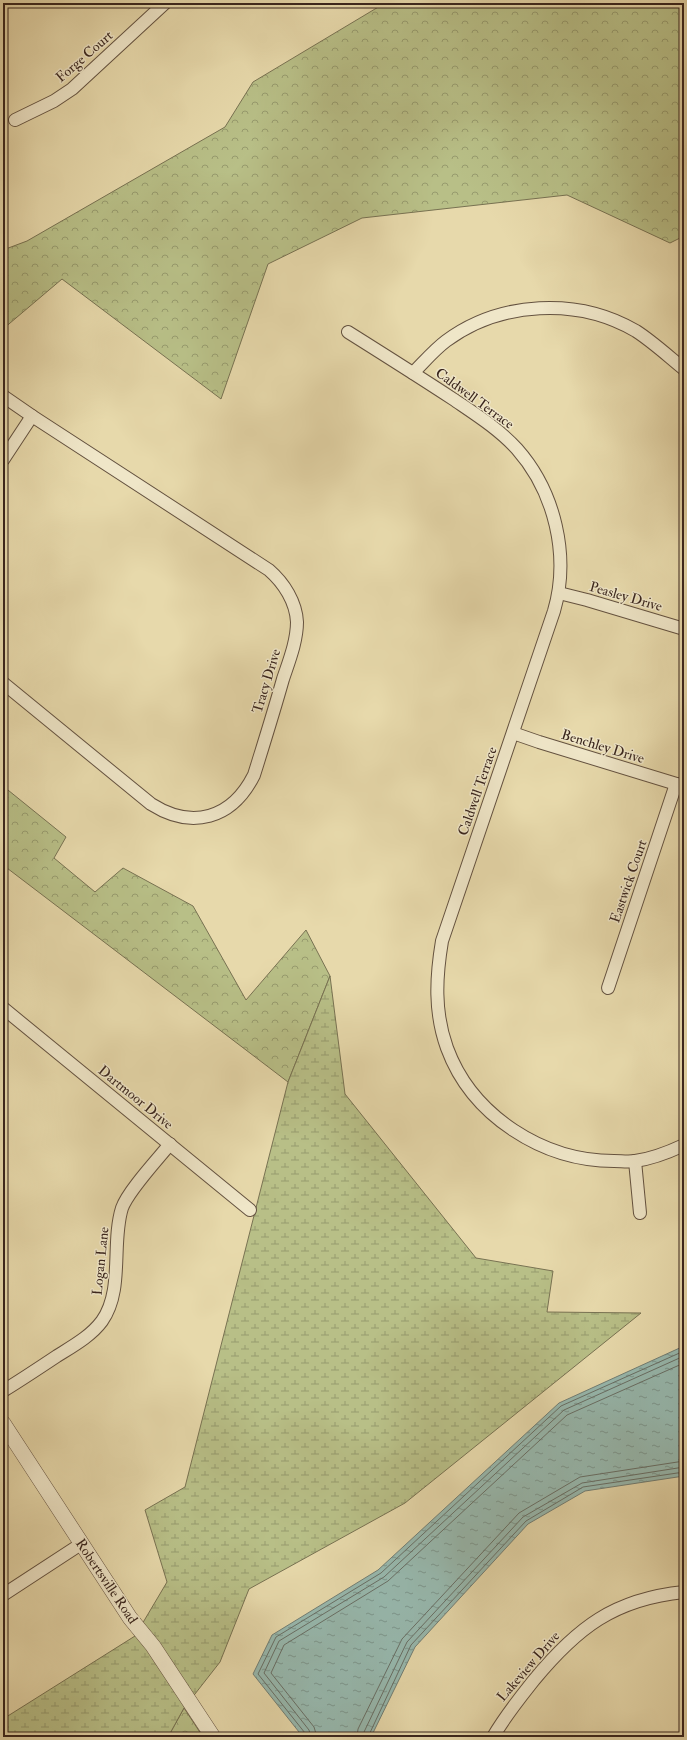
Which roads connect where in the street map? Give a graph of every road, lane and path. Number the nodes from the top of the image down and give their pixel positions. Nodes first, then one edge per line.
1 (165, 3) edge
2 (15, 120) dead end
3 (348, 332) dead end
4 (684, 369) edge
5 (413, 373) junction
6 (3, 396) edge
7 (32, 416) junction
8 (3, 460) edge
9 (559, 593) junction
10 (684, 629) edge
11 (3, 683) edge
12 (513, 733) junction
13 (680, 785) edge
14 (608, 988) dead end
15 (3, 1008) edge
16 (170, 1144) junction
17 (684, 1145) edge
18 (635, 1161) junction
19 (250, 1210) dead end
20 (640, 1212) dead end
21 (3, 1391) edge
22 (3, 1424) edge
23 (81, 1544) junction
24 (684, 1592) edge
25 (3, 1595) edge
26 (213, 1737) edge
27 (493, 1737) edge

1 - 2 street, Forge Court
3 - 5 street, Caldwell Terrace
4 - 5 street
5 - 9 street, Caldwell Terrace
6 - 7 street, Tracy Drive
7 - 8 street
7 - 11 street, Tracy Drive
9 - 10 street, Peasley Drive
9 - 12 street, Caldwell Terrace
12 - 13 street, Benchley Drive
12 - 18 street, Caldwell Terrace
13 - 14 street, Eastwick Court
15 - 16 street, Dartmoor Drive
16 - 19 street, Dartmoor Drive
16 - 21 street, Logan Lane
17 - 18 street, Caldwell Terrace
18 - 20 street
22 - 23 street, Robertsville Road
23 - 25 street
23 - 26 street, Robertsville Road
24 - 27 street, Lakeview Drive

